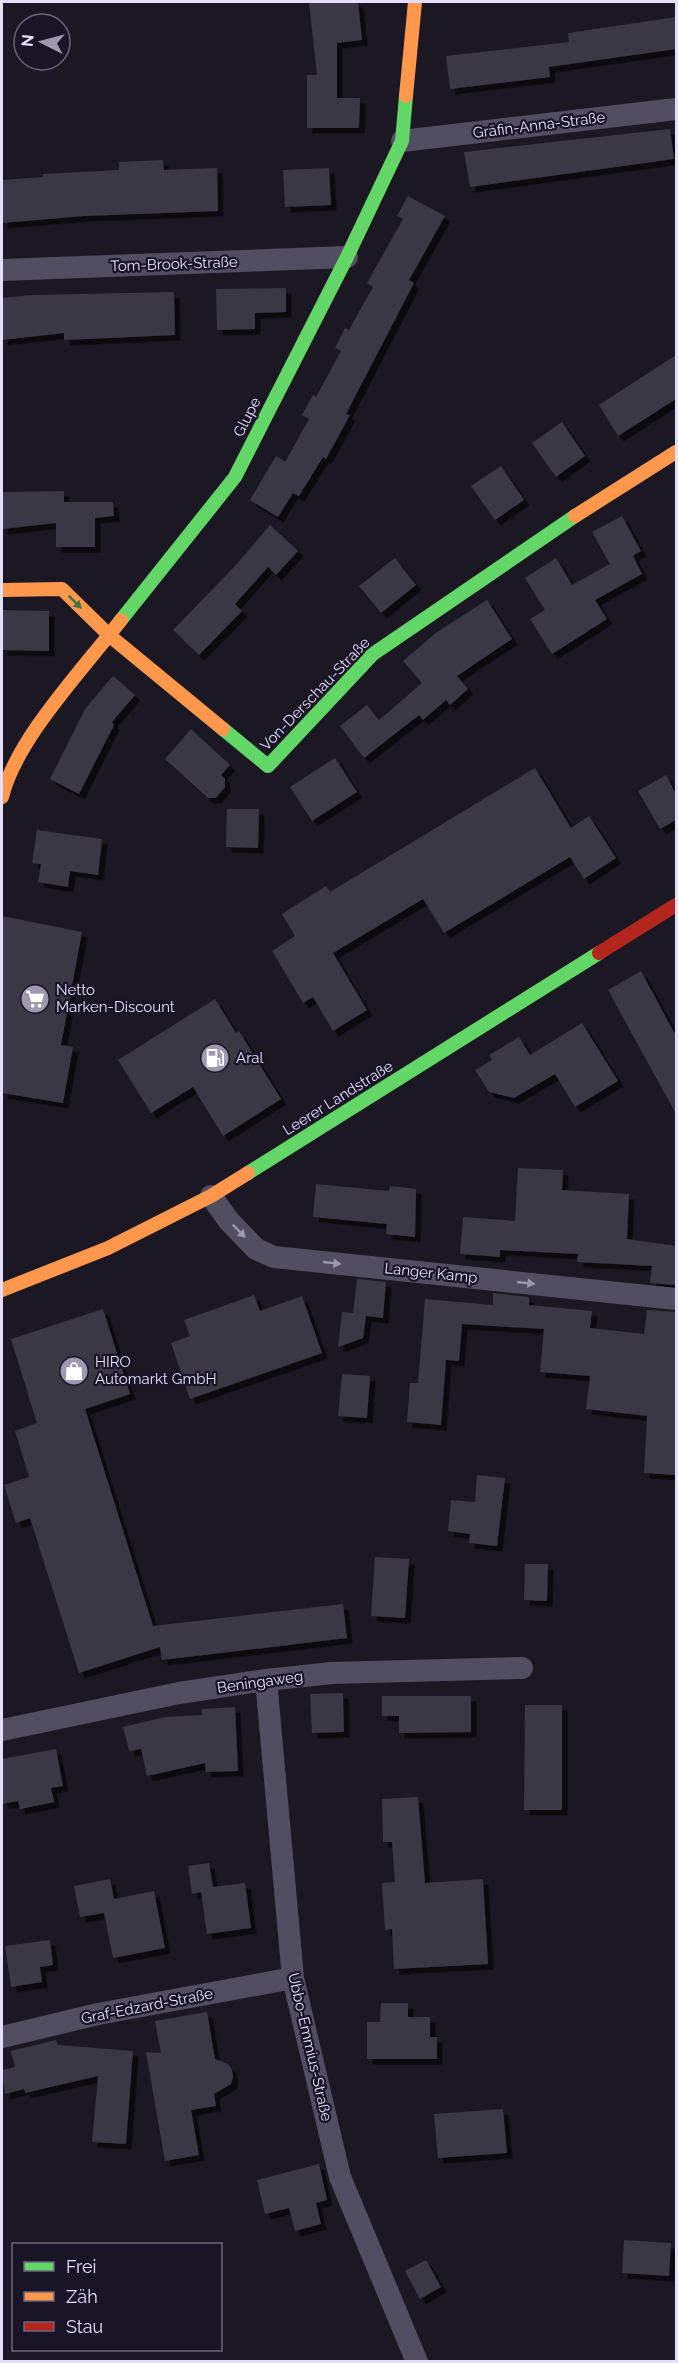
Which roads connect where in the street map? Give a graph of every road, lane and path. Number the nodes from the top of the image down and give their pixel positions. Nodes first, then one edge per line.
1 (415, 2) edge
2 (676, 110) edge
3 (402, 141) junction
4 (347, 257) junction
5 (2, 270) edge
6 (676, 453) edge
7 (2, 590) edge
8 (110, 636) junction
9 (2, 797) edge
10 (676, 905) edge
11 (211, 1196) junction
12 (2, 1290) edge
13 (676, 1299) edge
14 (522, 1668) dead end
15 (266, 1680) junction
16 (2, 1730) edge
17 (293, 1978) junction
18 (2, 2037) edge
19 (417, 2361) edge

1 - 3 street, Glupe
2 - 3 street, Gräfin-Anna-Straße
3 - 4 street, Glupe
4 - 5 street, Tom-Brook-Straße
4 - 8 street, Glupe
6 - 8 street, Von-Derschau-Straße
7 -> 8 street
8 - 9 street, Glupe
10 - 11 street, Leerer Landstraße
11 - 12 street, Leerer Landstraße
11 -> 13 street, Langer Kamp
14 - 15 street, Beningaweg
15 - 16 street, Beningaweg
15 - 17 street, Ubbo-Emmius-Straße
17 - 18 street, Graf-Edzard-Straße
17 - 19 street, Ubbo-Emmius-Straße

